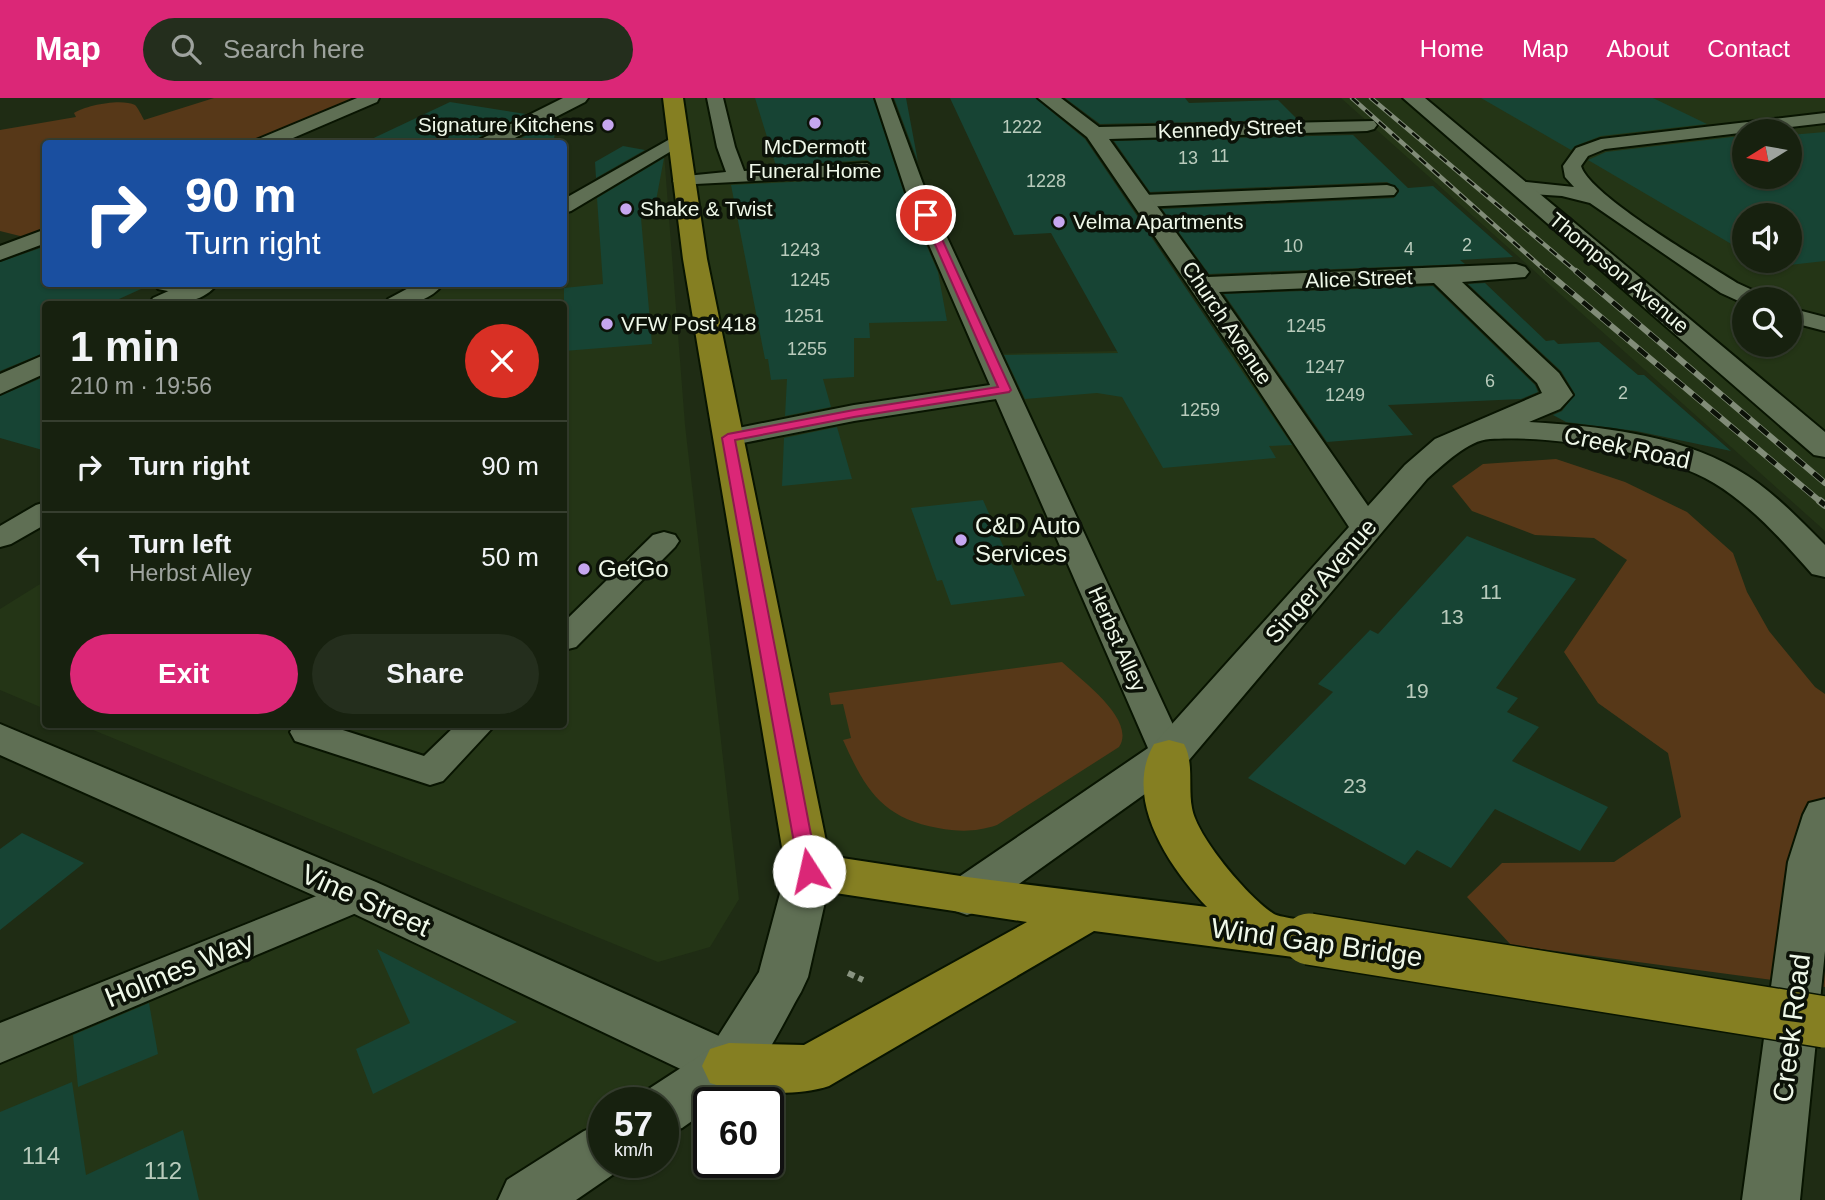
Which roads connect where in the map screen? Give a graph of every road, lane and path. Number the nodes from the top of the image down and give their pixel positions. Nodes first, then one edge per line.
1 (371, 98) edge
2 (578, 98) edge
3 (673, 98) edge
4 (715, 98) edge
5 (883, 98) edge
6 (1048, 98) edge
7 (1413, 98) edge
8 (1825, 118) edge
9 (1367, 125) dead end
10 (1094, 134) junction
11 (271, 140) edge
12 (494, 140) edge
13 (677, 140) junction
14 (867, 169) dead end
15 (737, 177) junction
16 (683, 181) junction
17 (1518, 187) junction
18 (1387, 191) dead end
19 (1597, 199) junction
20 (567, 201) edge
21 (1143, 201) junction
22 (42, 237) edge
23 (6, 251) edge
24 (42, 256) edge
25 (1516, 272) dead end
26 (1440, 275) junction
27 (1202, 285) junction
28 (196, 287) edge
29 (427, 287) edge
30 (1732, 289) edge
31 (168, 301) edge
32 (401, 301) edge
33 (1802, 318) edge
34 (1825, 324) edge
35 (42, 364) edge
36 (0, 385) edge
37 (1005, 390) junction
38 (1476, 432) junction
39 (728, 438) junction
40 (1825, 448) edge
41 (42, 514) edge
42 (1367, 529) junction
43 (0, 538) edge
44 (664, 541) dead end
45 (1820, 553) edge
46 (569, 628) edge
47 (474, 728) edge
48 (308, 732) dead end
49 (0, 738) edge
50 (1169, 755) junction
51 (1825, 815) edge
52 (809, 871) junction
53 (359, 895) junction
54 (967, 896) junction
55 (1088, 911) junction
56 (1286, 936) junction
57 (1825, 1022) edge
58 (0, 1043) edge
59 (729, 1066) junction
60 (679, 1099) edge
61 (588, 1160) edge
62 (527, 1200) edge
63 (1771, 1200) edge

1 - 11 lane
2 - 12 street
3 - 13 main road
4 - 15 lane
5 - 37 lane, Herbst Alley
6 - 10 street, Church Avenue
7 - 17 street, Thompson Avenue
8 - 19 lane
9 - 10 street, Kennedy Street
10 - 21 street, Church Avenue
13 - 16 main road
13 - 20 lane
14 - 15 lane
15 - 16 lane
16 - 39 main road
17 - 19 lane
17 - 40 street, Thompson Avenue
18 - 21 lane
19 - 30 lane
21 - 27 street, Church Avenue
22 - 23 lane
23 - 24 lane
25 - 26 street, Alice Street
26 - 27 street, Alice Street
26 - 38 street, Singer Avenue
27 - 42 street, Church Avenue
28 - 31 street
29 - 32 lane
33 - 34 lane
35 - 36 street
37 - 39 lane
37 - 50 lane, Herbst Alley
38 - 42 street, Singer Avenue
38 - 45 street, Creek Road
39 - 52 main road
41 - 43 lane
42 - 50 street, Singer Avenue
44 - 46 lane
47 - 48 lane
49 - 53 street, Vine Street
50 - 54 street, Singer Avenue
50 - 56 main road
51 - 63 street, Creek Road
52 - 54 main road, Wind Gap Bridge
52 - 59 street
53 - 58 lane, Holmes Way
53 - 59 street, Vine Street
54 - 55 main road, Wind Gap Bridge
55 - 56 main road, Wind Gap Bridge
55 - 59 main road
56 - 57 main road, Wind Gap Bridge, bridge
59 - 60 street
61 - 62 street

